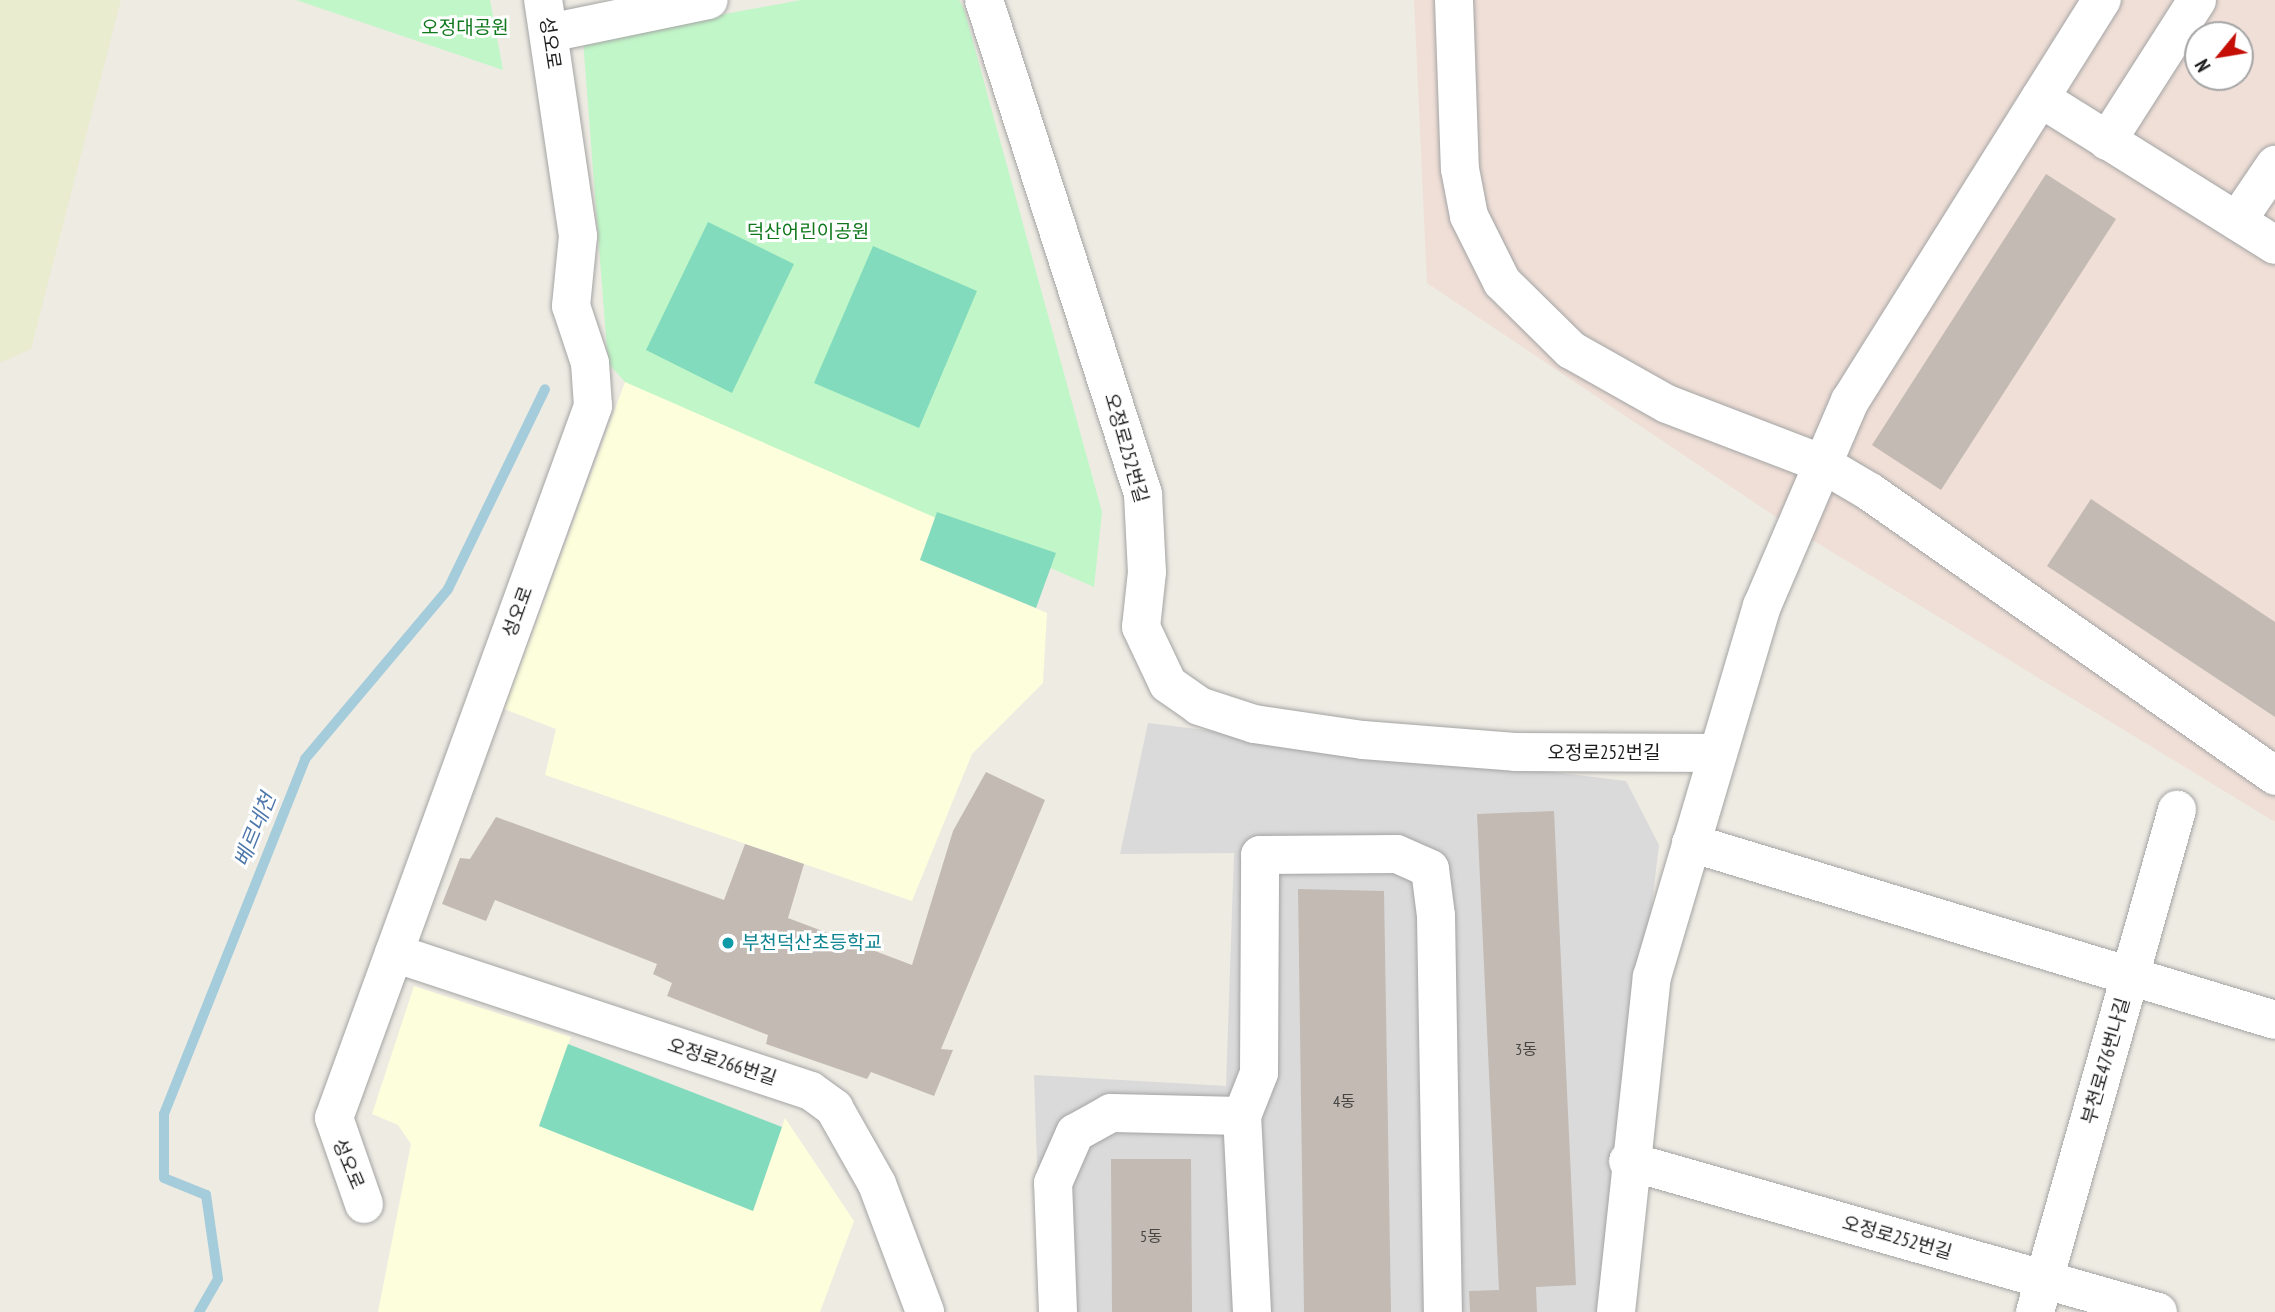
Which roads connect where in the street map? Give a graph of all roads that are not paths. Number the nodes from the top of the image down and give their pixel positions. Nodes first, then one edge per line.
1 (709, 0) edge
2 (984, 0) edge
3 (1454, 0) edge
4 (2102, 0) edge
5 (2197, 0) edge
6 (546, 17) edge
7 (2040, 98) junction
8 (2107, 141) junction
9 (2275, 165) edge
10 (2237, 221) junction
11 (2275, 245) edge
12 (1821, 463) junction
13 (1718, 753) junction
14 (2275, 776) edge
15 (2177, 810) dead end
16 (1691, 843) junction
17 (394, 953) junction
18 (2130, 978) junction
19 (2275, 1020) edge
20 (1242, 1116) junction
21 (1628, 1161) junction
22 (364, 1204) dead end
23 (2039, 1296) edge
24 (925, 1312) edge
25 (1058, 1312) edge
26 (1252, 1312) edge
27 (1443, 1312) edge
28 (1616, 1312) edge
29 (2158, 1312) edge

1 - 6 street
2 - 13 street, 오정로252번길
3 - 12 street
4 - 7 street
5 - 8 street
6 - 17 street, 성오로
7 - 8 street
7 - 12 street
8 - 10 street
9 - 10 street
10 - 11 street
12 - 13 street
12 - 14 street
13 - 16 street
15 - 18 street, 부천로476번나길
16 - 18 street
16 - 21 street
17 - 22 street, 성오로
17 - 24 street, 오정로266번길
18 - 19 street
18 - 23 street, 부천로476번나길
20 - 25 street
20 - 26 street
20 - 27 street
21 - 23 street, 오정로252번길
21 - 28 street
23 - 29 street, 오정로252번길

